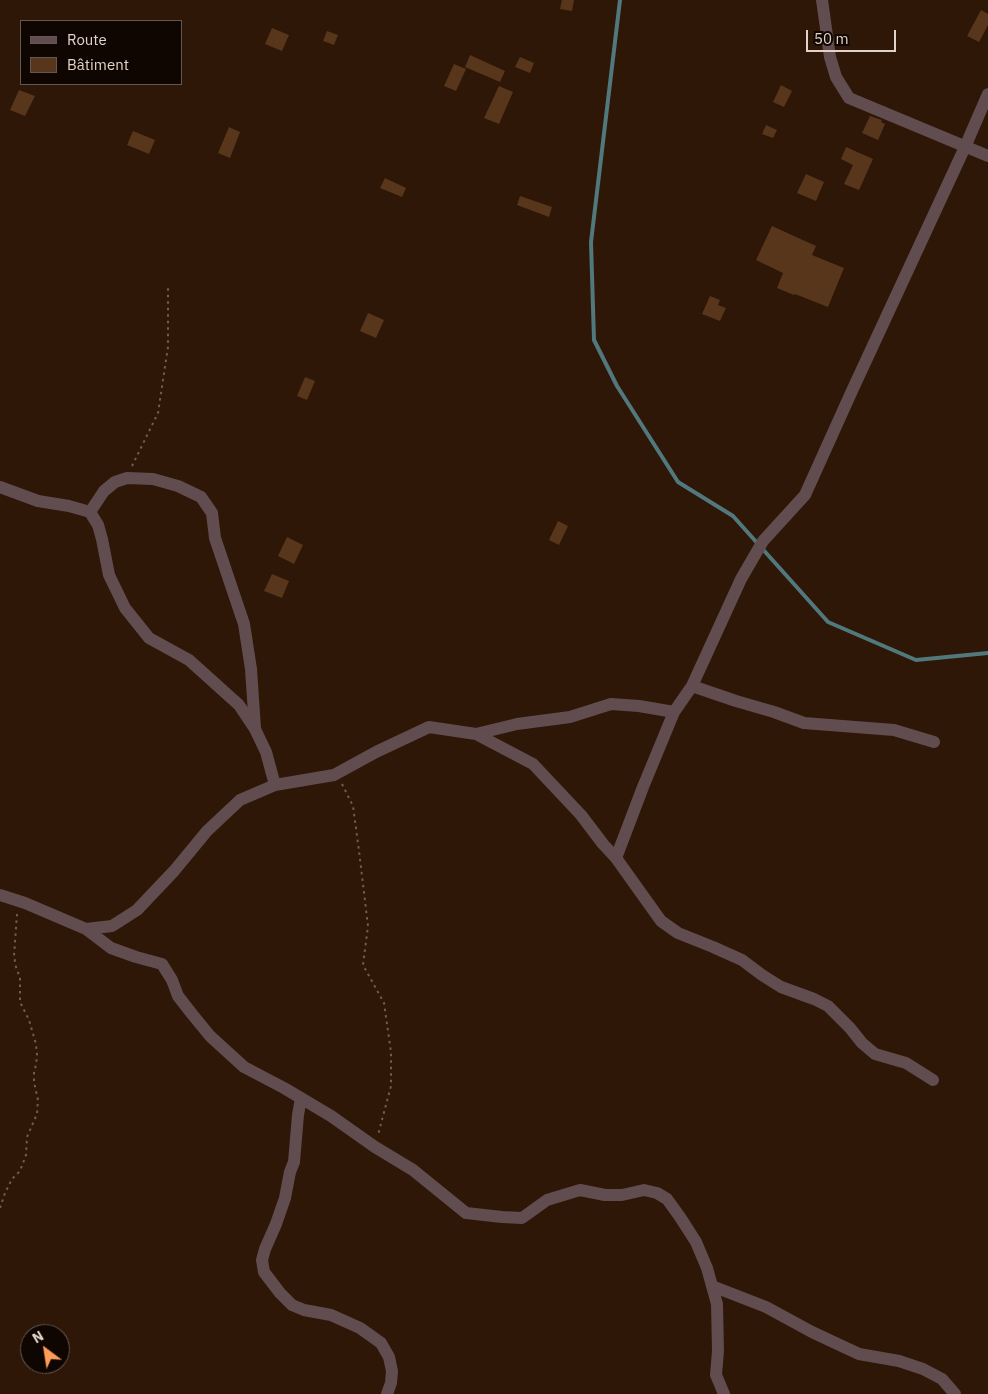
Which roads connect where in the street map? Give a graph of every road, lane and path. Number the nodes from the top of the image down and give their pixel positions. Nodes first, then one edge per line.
1 (822, 0) edge
2 (988, 94) edge
3 (965, 147) junction
4 (988, 156) edge
5 (168, 288) dead end
6 (127, 478) junction
7 (0, 487) edge
8 (90, 512) junction
9 (692, 686) junction
10 (674, 712) junction
11 (255, 729) junction
12 (476, 734) junction
13 (934, 742) dead end
14 (334, 774) junction
15 (275, 785) junction
16 (616, 858) junction
17 (0, 895) edge
18 (26, 903) junction
19 (86, 929) junction
20 (934, 1080) dead end
21 (301, 1098) junction
22 (375, 1147) junction
23 (0, 1208) edge
24 (712, 1286) junction
25 (387, 1394) edge
26 (724, 1394) edge
27 (955, 1394) edge

1 - 3 street
2 - 3 street
3 - 4 street
3 - 9 street
5 - 6 path
6 - 8 street
6 - 11 street
7 - 8 street
8 - 11 street
9 - 10 street
9 - 13 street
10 - 12 street
10 - 16 street
11 - 15 street
12 - 14 street
12 - 16 street
14 - 15 street
14 - 22 path
15 - 19 street
16 - 20 street
17 - 18 street
18 - 19 street
18 - 23 path
19 - 21 street
21 - 22 street
21 - 25 street
22 - 24 street
24 - 26 street
24 - 27 street

